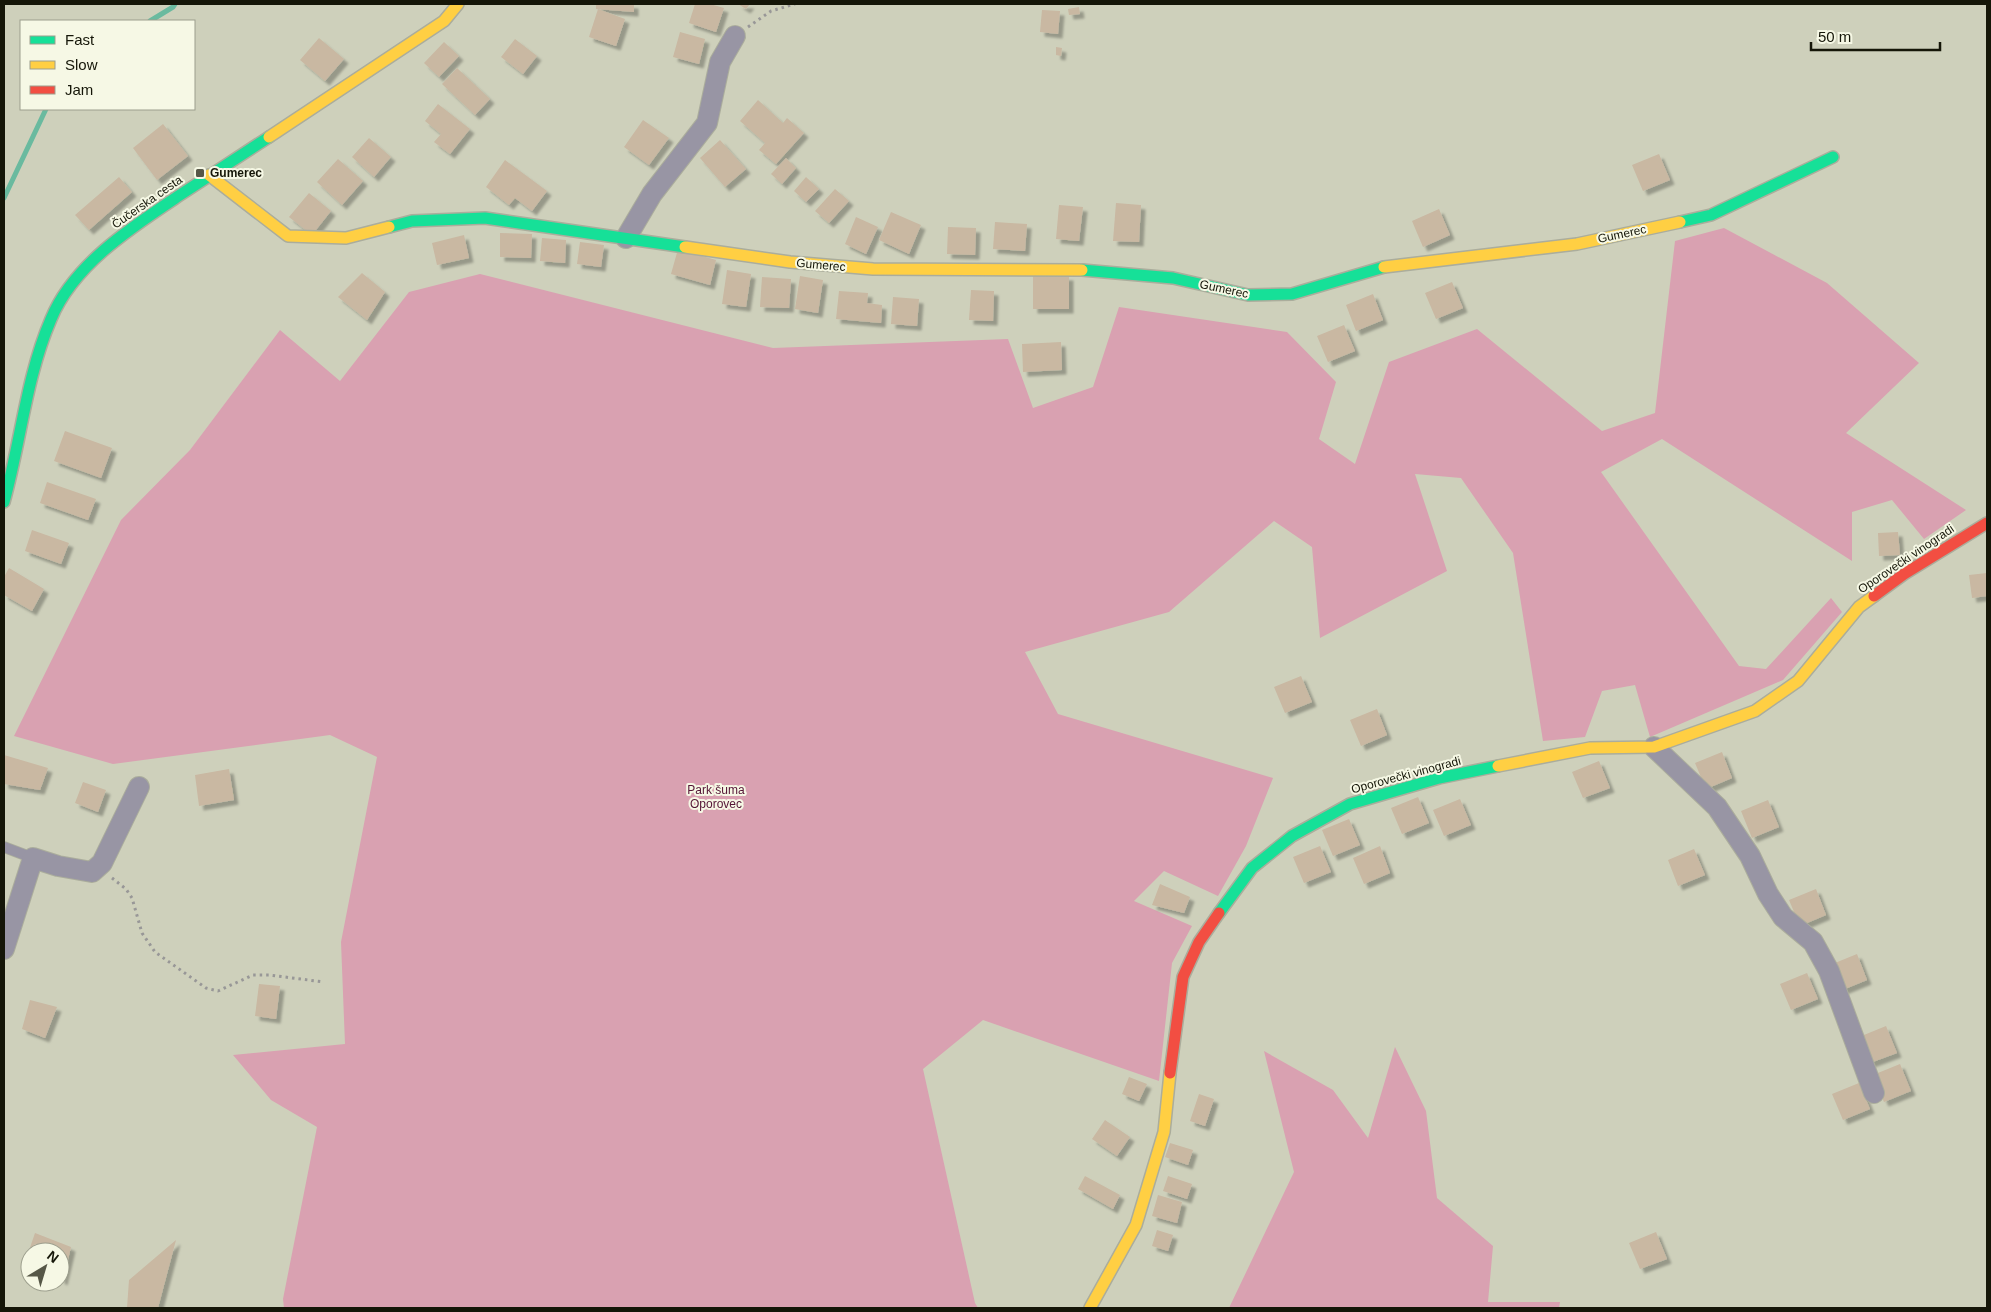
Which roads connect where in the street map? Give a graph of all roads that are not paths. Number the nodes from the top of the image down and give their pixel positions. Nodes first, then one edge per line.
1 (458, 4) edge
2 (735, 36) road end
3 (1833, 157) dead end
4 (210, 175) junction
5 (626, 238) junction
6 (4, 502) edge
7 (1987, 523) edge
8 (1654, 746) junction
9 (139, 787) dead end
10 (4, 847) edge
11 (33, 858) junction
12 (4, 949) edge
13 (1874, 1093) dead end
14 (1090, 1308) edge

1 - 4 street, Čučerska cesta
2 - 5 street
3 - 5 street, Gumerec
4 - 5 street, Gumerec
4 - 6 street, Čučerska cesta
7 - 8 street, Oporovečki vinogradi
8 - 13 street
8 - 14 street, Oporovečki vinogradi
9 - 11 street
10 - 11 lane
11 - 12 street

